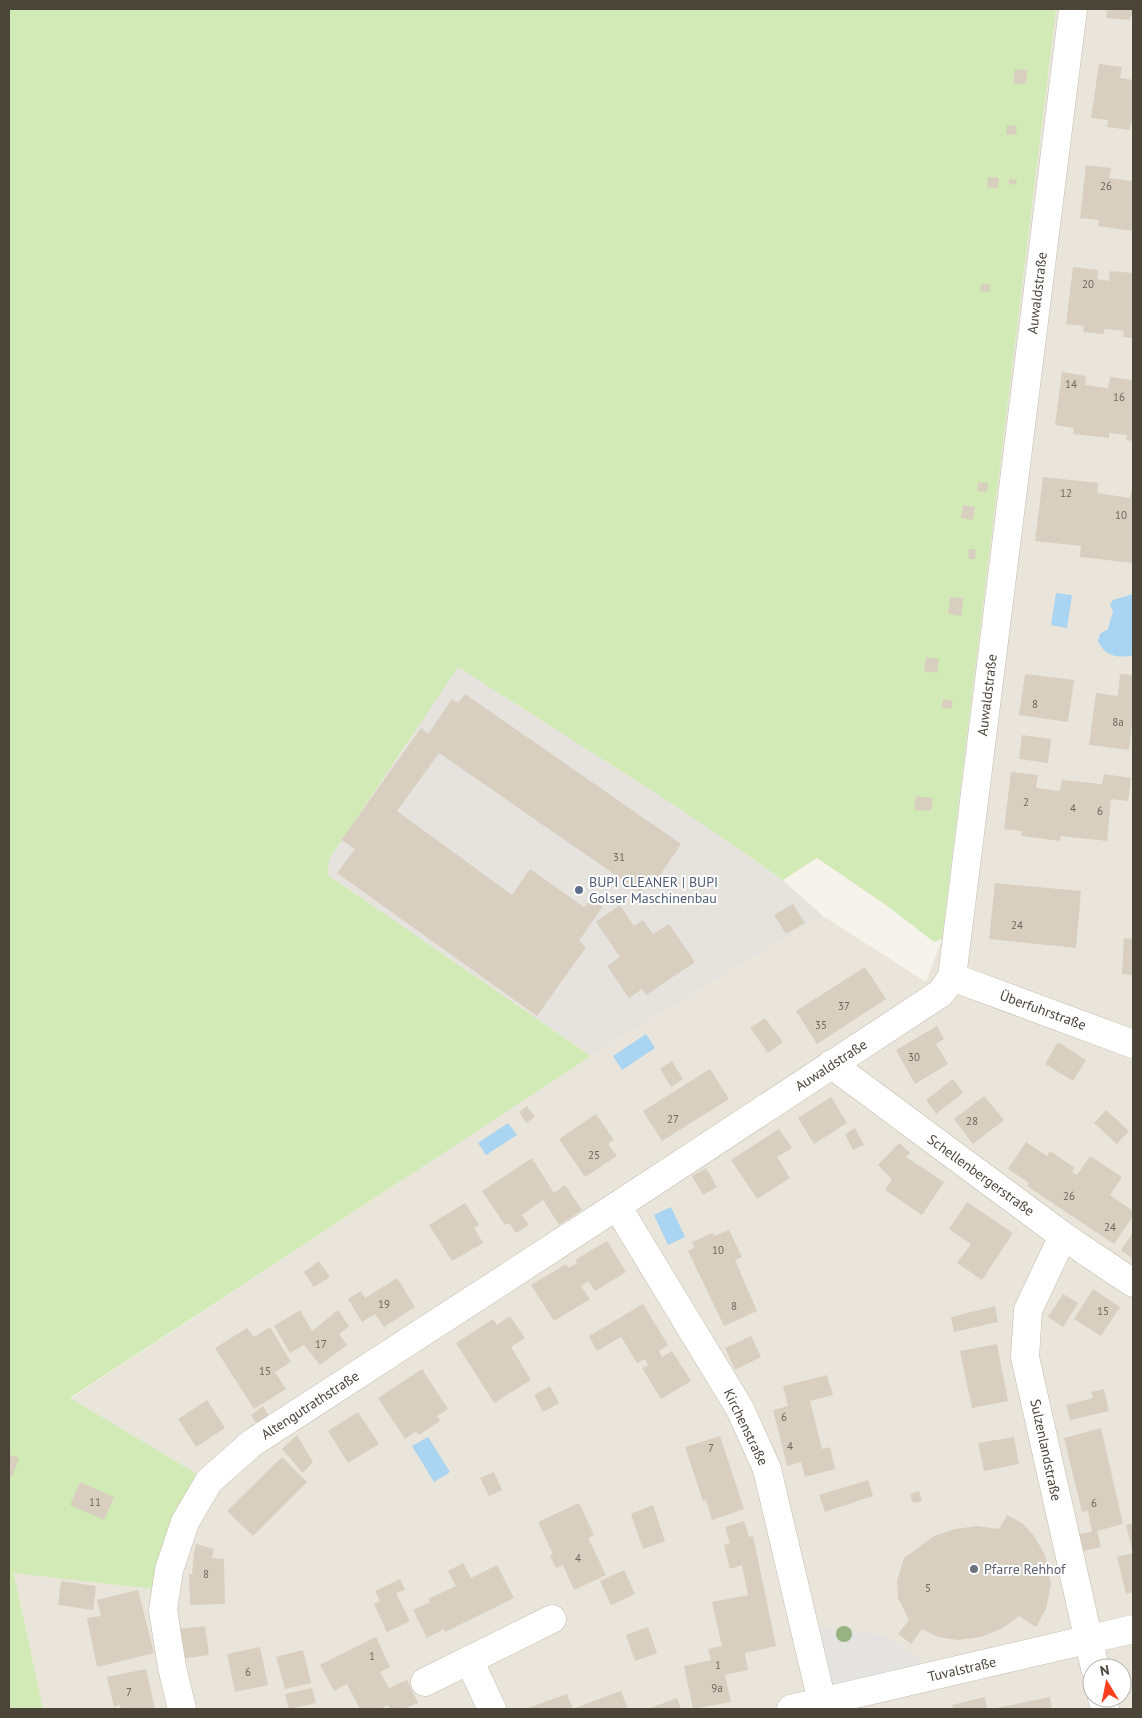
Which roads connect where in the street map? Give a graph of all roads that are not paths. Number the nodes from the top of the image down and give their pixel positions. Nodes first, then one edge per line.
1 (1073, 9) edge
2 (952, 977) junction
3 (1133, 1044) edge
4 (831, 1064) junction
5 (618, 1206) junction
6 (1063, 1236) junction
7 (1133, 1283) edge
8 (552, 1619) dead end
9 (1133, 1629) edge
10 (1087, 1639) junction
11 (1092, 1658) edge
12 (469, 1660) junction
13 (425, 1682) dead end
14 (822, 1702) junction
15 (182, 1709) edge
16 (492, 1709) edge
17 (791, 1709) edge

1 - 2 street, Auwaldstraße
2 - 3 street, Überfuhrstraße
2 - 4 street, Auwaldstraße
4 - 5 street, Auwaldstraße
4 - 6 street, Schellenbergerstraße
5 - 14 street, Kirchenstraße
5 - 15 street, Altengutrathstraße
6 - 7 street, Schellenbergerstraße
6 - 10 street, Sulzenlandstraße
8 - 12 street
9 - 10 street, Tuvalstraße
10 - 11 street, Sulzenlandstraße
10 - 14 street, Tuvalstraße
12 - 13 street
12 - 16 street
14 - 17 street, Tuvalstraße

